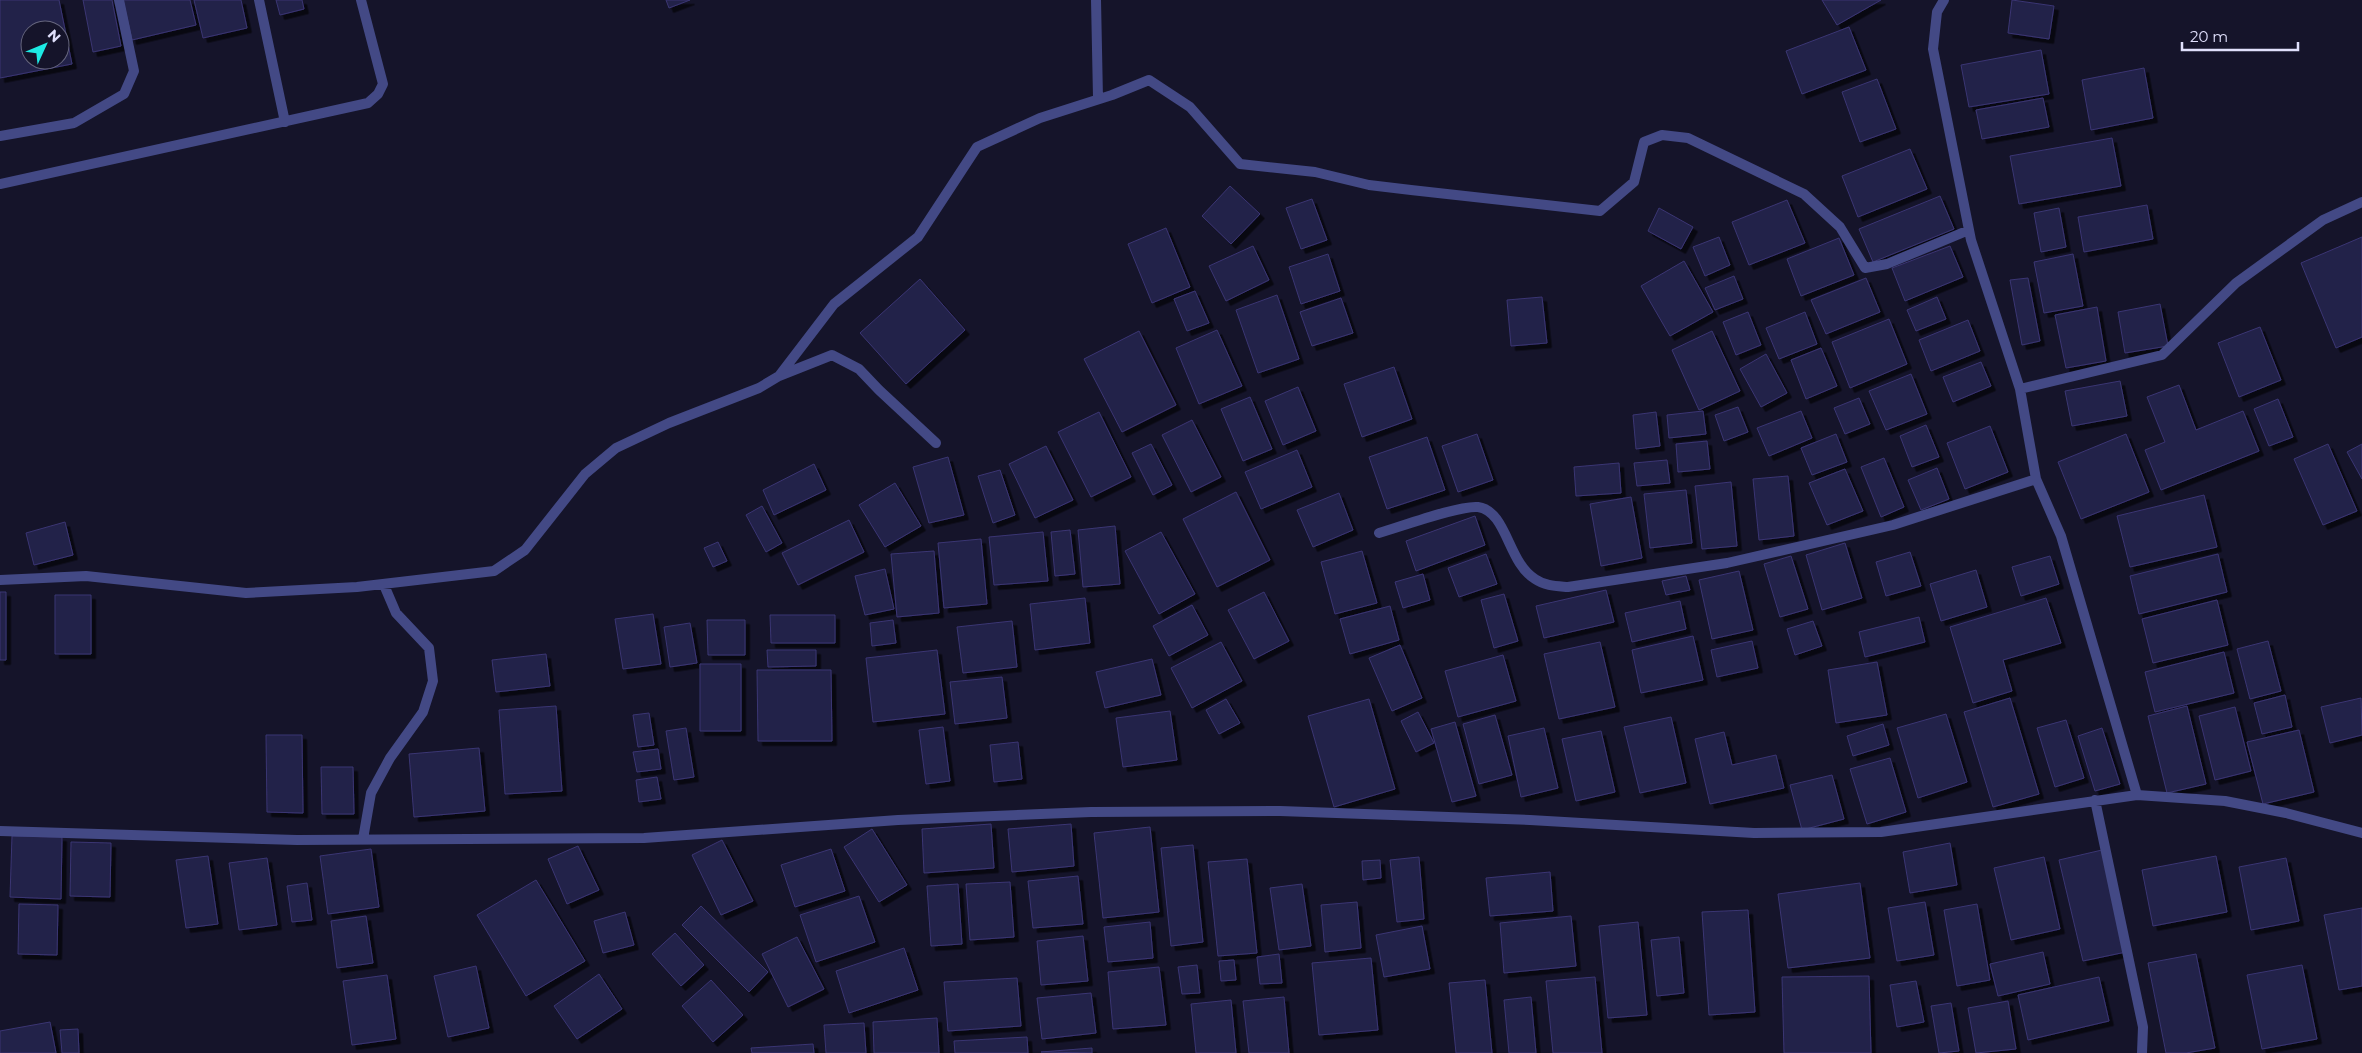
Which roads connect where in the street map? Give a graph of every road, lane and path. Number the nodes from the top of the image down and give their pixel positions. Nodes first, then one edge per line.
1 (119, 0) edge
2 (260, 0) edge
3 (361, 0) edge
4 (1096, 0) edge
5 (1944, 0) edge
6 (1098, 98) junction
7 (285, 122) junction
8 (0, 136) edge
9 (0, 184) edge
10 (2362, 202) edge
11 (1969, 230) junction
12 (779, 376) junction
13 (2020, 389) junction
14 (936, 443) dead end
15 (2036, 479) junction
16 (1379, 533) dead end
17 (0, 580) edge
18 (384, 585) junction
19 (2137, 795) junction
20 (2095, 800) junction
21 (0, 831) edge
22 (2362, 833) edge
23 (363, 839) junction
24 (2142, 1053) edge

1 - 8 street
2 - 7 street
3 - 7 street
4 - 6 street
5 - 11 street
6 - 11 street
6 - 12 street
7 - 9 street
10 - 13 street
11 - 13 street
12 - 14 street
12 - 18 street
13 - 15 street
15 - 16 street
15 - 19 street
17 - 18 street
18 - 23 street
19 - 20 street
19 - 22 street
20 - 23 street
20 - 24 street
21 - 23 street

